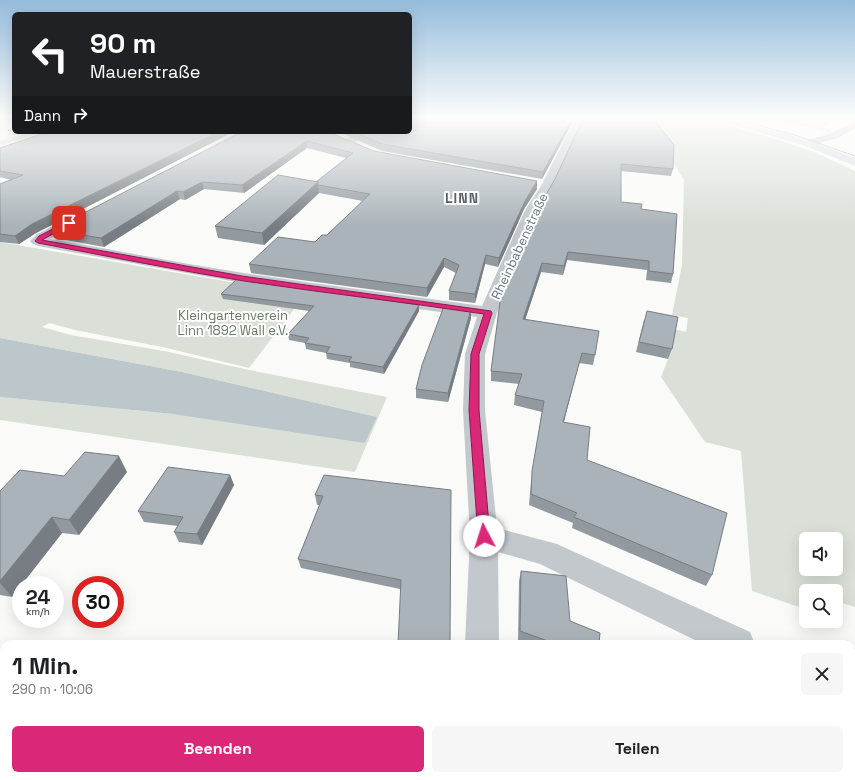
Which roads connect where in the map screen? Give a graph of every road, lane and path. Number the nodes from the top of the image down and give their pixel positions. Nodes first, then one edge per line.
1 (562, 153) edge
2 (833, 153) edge
3 (855, 162) edge
4 (89, 212) edge
5 (488, 313) junction
6 (484, 536) junction
7 (482, 640) edge
8 (730, 640) edge

1 - 5 street, Rheinbabenstraße
2 - 3 main road
4 - 5 street
5 - 6 street, Rheinbabenstraße
6 - 7 street, Rheinbabenstraße
6 - 8 street

